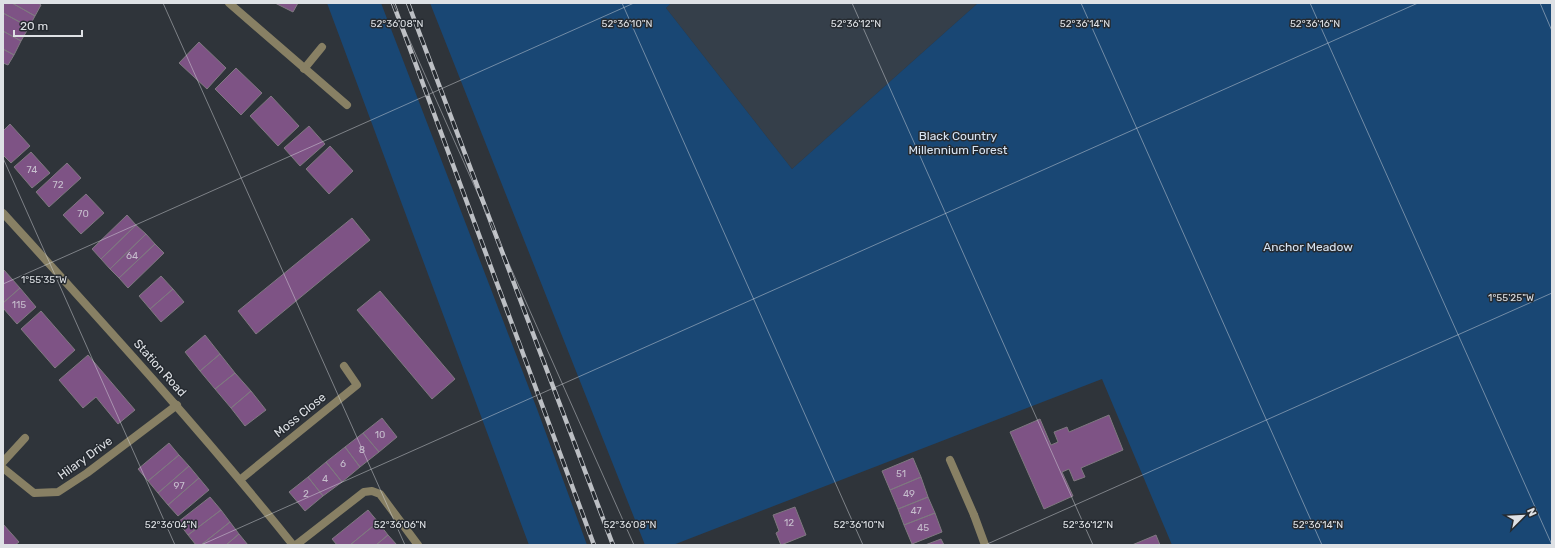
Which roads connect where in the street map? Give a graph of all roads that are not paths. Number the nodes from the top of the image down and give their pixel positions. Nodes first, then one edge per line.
1 (229, 3) edge
2 (322, 48) dead end
3 (304, 69) junction
4 (347, 105) dead end
5 (3, 213) edge
6 (344, 366) dead end
7 (177, 405) junction
8 (25, 438) dead end
9 (950, 460) dead end
10 (3, 462) edge
11 (3, 468) edge
12 (241, 479) junction
13 (295, 545) edge
14 (418, 545) edge
15 (985, 545) edge

1 - 3 street
2 - 3 street
3 - 4 street
5 - 7 street, Station Road
6 - 12 street, Moss Close
7 - 11 street, Hilary Drive
7 - 12 street, Station Road
8 - 10 street
9 - 15 street
12 - 13 street, Station Road
13 - 14 street

